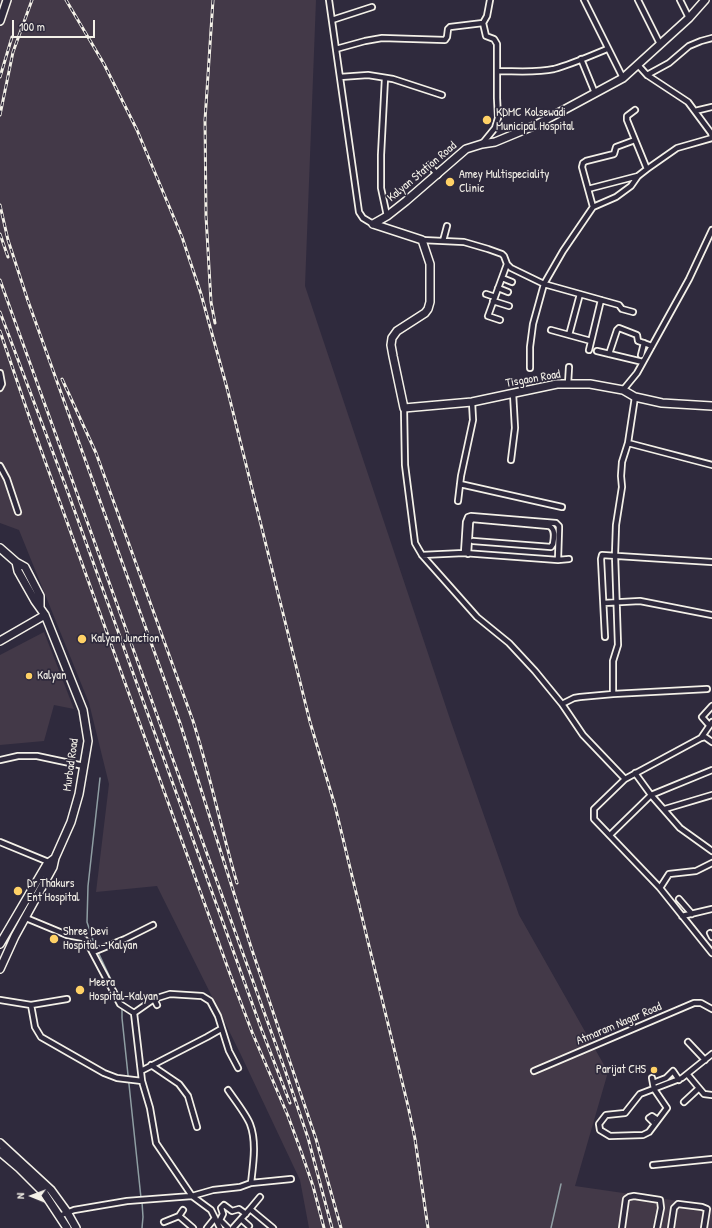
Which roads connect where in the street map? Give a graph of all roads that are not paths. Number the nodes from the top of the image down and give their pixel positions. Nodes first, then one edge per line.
1 (7, 0) edge
2 (329, 0) edge
3 (490, 0) edge
4 (584, 0) edge
5 (638, 0) edge
6 (680, 0) edge
7 (706, 0) edge
8 (372, 7) dead end
9 (689, 18) junction
10 (332, 20) junction
11 (0, 21) edge
12 (483, 23) junction
13 (712, 38) edge
14 (660, 44) junction
15 (336, 49) junction
16 (607, 49) junction
17 (581, 60) junction
18 (638, 65) junction
19 (497, 71) junction
20 (647, 75) junction
21 (340, 77) junction
22 (385, 78) junction
23 (623, 78) junction
24 (595, 93) junction
25 (442, 95) dead end
26 (712, 107) edge
27 (635, 110) dead end
28 (695, 111) junction
29 (712, 135) edge
30 (635, 140) junction
31 (482, 144) junction
32 (429, 165) dead end
33 (647, 169) junction
34 (438, 175) junction
35 (638, 176) junction
36 (588, 189) junction
37 (593, 207) junction
38 (387, 216) junction
39 (373, 224) junction
40 (447, 226) dead end
41 (711, 232) edge
42 (422, 240) junction
43 (443, 241) junction
44 (507, 264) junction
45 (502, 278) junction
46 (512, 282) dead end
47 (544, 284) junction
48 (498, 288) junction
49 (508, 292) dead end
50 (486, 294) dead end
51 (580, 294) junction
52 (494, 299) junction
53 (602, 300) junction
54 (509, 306) dead end
55 (633, 312) dead end
56 (500, 320) dead end
57 (551, 330) dead end
58 (569, 335) junction
59 (591, 340) junction
60 (644, 343) junction
61 (652, 346) junction
62 (589, 350) dead end
63 (597, 351) dead end
64 (609, 354) junction
65 (641, 355) dead end
66 (643, 362) junction
67 (569, 367) dead end
68 (530, 368) dead end
69 (0, 373) edge
70 (568, 384) junction
71 (0, 388) edge
72 (623, 390) junction
73 (512, 394) junction
74 (635, 397) junction
75 (472, 402) junction
76 (712, 406) edge
77 (404, 408) junction
78 (628, 443) junction
79 (510, 460) dead end
80 (0, 466) edge
81 (712, 466) edge
82 (460, 484) junction
83 (458, 501) dead end
84 (562, 507) dead end
85 (18, 512) dead end
86 (473, 541) dead end
87 (0, 548) edge
88 (3, 554) edge
89 (466, 554) junction
90 (422, 555) junction
91 (615, 555) junction
92 (570, 559) dead end
93 (558, 560) junction
94 (712, 562) edge
95 (617, 602) junction
96 (604, 603) junction
97 (45, 615) junction
98 (712, 615) edge
99 (606, 637) dead end
100 (0, 641) edge
101 (707, 689) dead end
102 (613, 694) junction
103 (562, 704) junction
104 (712, 706) edge
105 (710, 724) edge
106 (701, 738) junction
107 (712, 742) edge
108 (0, 760) edge
109 (84, 766) junction
110 (712, 770) edge
111 (635, 774) junction
112 (625, 779) junction
113 (651, 795) junction
114 (712, 795) edge
115 (665, 809) junction
116 (610, 835) junction
117 (0, 842) edge
118 (711, 848) edge
119 (53, 861) junction
120 (712, 863) edge
121 (660, 888) junction
122 (680, 898) dead end
123 (712, 909) edge
124 (692, 914) junction
125 (682, 916) junction
126 (26, 918) junction
127 (152, 926) dead end
128 (1, 941) edge
129 (11, 945) junction
130 (93, 952) junction
131 (712, 952) edge
132 (0, 969) edge
133 (67, 999) dead end
134 (154, 999) junction
135 (0, 1000) edge
136 (31, 1005) junction
137 (157, 1005) dead end
138 (712, 1009) edge
139 (134, 1013) junction
140 (221, 1029) junction
141 (688, 1042) dead end
142 (712, 1054) edge
143 (705, 1060) junction
144 (151, 1065) junction
145 (238, 1068) dead end
146 (141, 1070) junction
147 (534, 1071) dead end
148 (688, 1075) junction
149 (679, 1080) junction
150 (142, 1081) junction
151 (654, 1089) junction
152 (698, 1089) junction
153 (228, 1090) dead end
154 (712, 1095) edge
155 (684, 1102) dead end
156 (197, 1127) dead end
157 (0, 1143) edge
158 (0, 1152) edge
159 (712, 1159) edge
160 (653, 1165) dead end
161 (291, 1180) dead end
162 (251, 1183) junction
163 (192, 1196) junction
164 (260, 1197) dead end
165 (250, 1209) junction
166 (183, 1210) dead end
167 (67, 1212) junction
168 (246, 1214) junction
169 (59, 1216) junction
170 (179, 1216) junction
171 (215, 1218) junction
172 (241, 1219) junction
173 (164, 1222) dead end
174 (249, 1226) dead end
175 (67, 1228) edge
176 (76, 1228) edge
177 (193, 1228) edge
178 (207, 1228) edge
179 (220, 1228) edge
180 (228, 1228) edge
181 (233, 1228) edge
182 (273, 1228) edge
183 (622, 1228) edge
184 (657, 1228) edge
185 (671, 1228) edge
186 (704, 1228) edge

1 - 11 street
2 - 10 street
3 - 12 street
4 - 16 street
5 - 14 street
6 - 9 street
7 - 9 street, Kalyan Station Road
8 - 10 street
9 - 14 street, Kalyan Station Road
10 - 15 street
12 - 15 street
12 - 19 street
13 - 20 street
14 - 18 street, Kalyan Station Road
15 - 21 street
16 - 17 street
16 - 23 street
17 - 19 street
17 - 24 street
18 - 20 street
18 - 23 street, Kalyan Station Road
19 - 31 street
20 - 28 street
21 - 22 street
21 - 39 street
22 - 25 street
22 - 38 street
23 - 24 street, Kalyan Station Road
24 - 31 street, Kalyan Station Road
26 - 28 street
27 - 30 street
28 - 29 street
29 - 33 street
30 - 33 street
30 - 36 street
31 - 34 street, Kalyan Station Road
32 - 34 street
33 - 35 street
34 - 38 street, Kalyan Station Road
35 - 36 street
35 - 37 street
36 - 37 street
37 - 47 street
38 - 39 street, Kalyan Station Road
39 - 42 street
40 - 43 street
41 - 61 street
42 - 43 street
42 - 77 street
43 - 44 street
44 - 45 street
44 - 47 street
45 - 46 street
45 - 48 street
47 - 51 street
47 - 68 street
48 - 49 street
48 - 52 street
50 - 52 street
51 - 53 street
51 - 58 street
52 - 54 street
52 - 56 street
53 - 55 street
53 - 59 street
57 - 58 street
58 - 59 street
59 - 62 street
60 - 61 street
60 - 64 street
60 - 65 street
61 - 66 street
63 - 64 street
64 - 66 street
66 - 72 street
67 - 70 street
69 - 71 street
70 - 72 street, Tisgaon Road
70 - 73 street, Tisgaon Road
72 - 74 street, Tisgaon Road
73 - 75 street, Tisgaon Road
73 - 79 street
74 - 76 street, Tisgaon Road
74 - 78 street
75 - 77 street, Tisgaon Road
75 - 82 street
77 - 90 street
78 - 81 street
78 - 91 street
80 - 85 street
82 - 83 street
82 - 84 street
86 - 89 street
87 - 88 street, Murbad Road
88 - 97 street, Murbad Road
89 - 90 street
89 - 93 street
89 - 93 street
90 - 103 street
91 - 94 street
91 - 95 street
91 - 96 street
92 - 93 street
95 - 96 street
95 - 98 street
95 - 102 street
96 - 99 street
97 - 100 street
97 - 109 street, Murbad Road
101 - 102 street
102 - 103 street
103 - 112 street
104 - 105 street
105 - 106 street
106 - 107 street
106 - 111 street
108 - 109 street
109 - 119 street, Murbad Road
110 - 113 street
111 - 112 street
111 - 113 street
112 - 116 street
113 - 115 street
113 - 116 street
114 - 115 street
115 - 118 street
116 - 121 street
117 - 119 street
119 - 126 street, Murbad Road
119 - 128 street, Murbad Road
120 - 121 street
121 - 125 street
122 - 124 street
123 - 124 street
124 - 125 street
125 - 131 street
126 - 129 street, Murbad Road
126 - 130 street
127 - 130 street
128 - 129 street
129 - 132 street, Murbad Road
130 - 139 street
133 - 136 street
134 - 137 street
134 - 139 street
134 - 140 street
135 - 136 street
136 - 150 street
138 - 147 street, Atmaram Nagar Road
139 - 146 street
140 - 144 street
140 - 145 street
141 - 143 street
142 - 143 street
143 - 148 street
144 - 146 street
144 - 156 street
146 - 150 street
148 - 149 street
148 - 152 street
149 - 151 street
149 - 151 street
150 - 163 street
151 - 151 street
152 - 154 street
152 - 155 street
153 - 162 street
157 - 167 street
158 - 169 street
159 - 160 street
161 - 162 street
162 - 163 street
163 - 167 street
163 - 171 street
164 - 165 street
165 - 168 street
165 - 182 street
166 - 170 street
167 - 169 street
167 - 176 street
168 - 172 street
168 - 180 street
169 - 175 street
170 - 173 street
170 - 177 street
171 - 178 street
171 - 179 street
172 - 174 street
172 - 181 street
183 - 184 street
185 - 186 street

